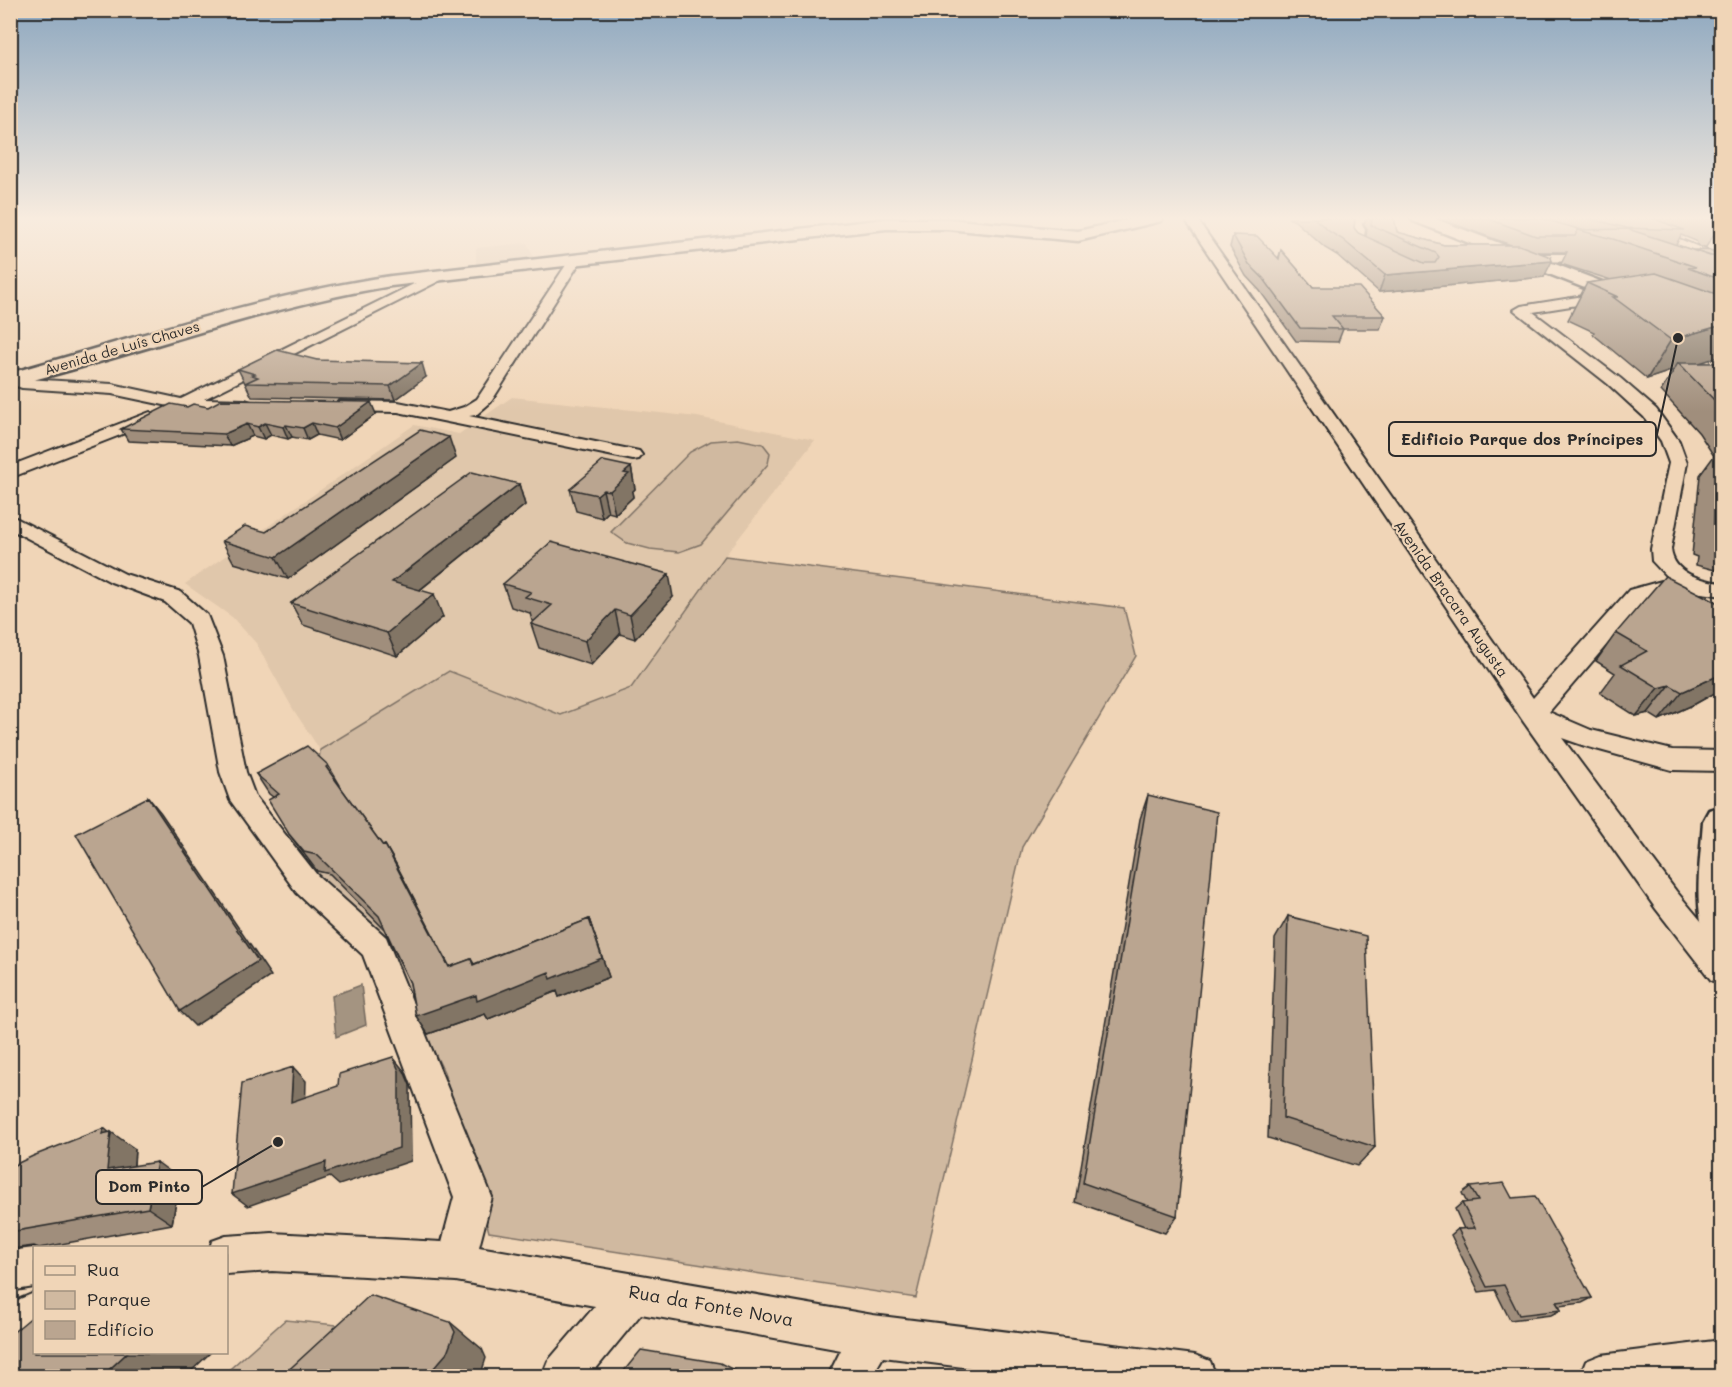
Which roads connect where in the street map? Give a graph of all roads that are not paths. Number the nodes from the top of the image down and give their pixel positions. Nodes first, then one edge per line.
1 (384, 283) edge
2 (425, 283) edge
3 (561, 283) edge
4 (1234, 283) edge
5 (1589, 283) edge
6 (1624, 296) junction
7 (1649, 306) edge
8 (14, 379) edge
9 (183, 404) junction
10 (259, 405) edge
11 (319, 405) edge
12 (449, 417) junction
13 (633, 455) dead end
14 (10, 473) edge
15 (10, 521) edge
16 (1692, 584) junction
17 (1722, 590) edge
18 (1532, 715) junction
19 (1722, 761) edge
20 (1722, 821) edge
21 (1722, 927) edge
22 (1722, 970) edge
23 (228, 1255) edge
24 (456, 1262) junction
25 (33, 1268) edge
26 (10, 1271) edge
27 (633, 1293) junction
28 (33, 1314) edge
29 (10, 1333) edge
30 (873, 1335) junction
31 (1722, 1361) edge
32 (563, 1377) edge
33 (849, 1377) edge
34 (1195, 1377) edge
35 (1601, 1377) edge

1 - 8 main road, Avenida de Luís Chaves
2 - 9 street
3 - 12 street
4 - 18 street, Avenida Bracara Augusta
5 - 6 main road
6 - 7 main road
6 - 16 street
8 - 9 street
9 - 10 street
9 - 14 street
11 - 12 street
12 - 13 street
15 - 24 street
16 - 17 street
16 - 18 street
18 - 19 street
18 - 22 street, Avenida Bracara Augusta
20 - 21 main road
23 - 24 street, Rua da Fonte Nova
24 - 27 street, Rua da Fonte Nova
25 - 26 street
27 - 30 street, Rua da Fonte Nova
27 - 32 street
28 - 29 street
30 - 33 street
30 - 34 street, Rua da Fonte Nova
31 - 35 street

